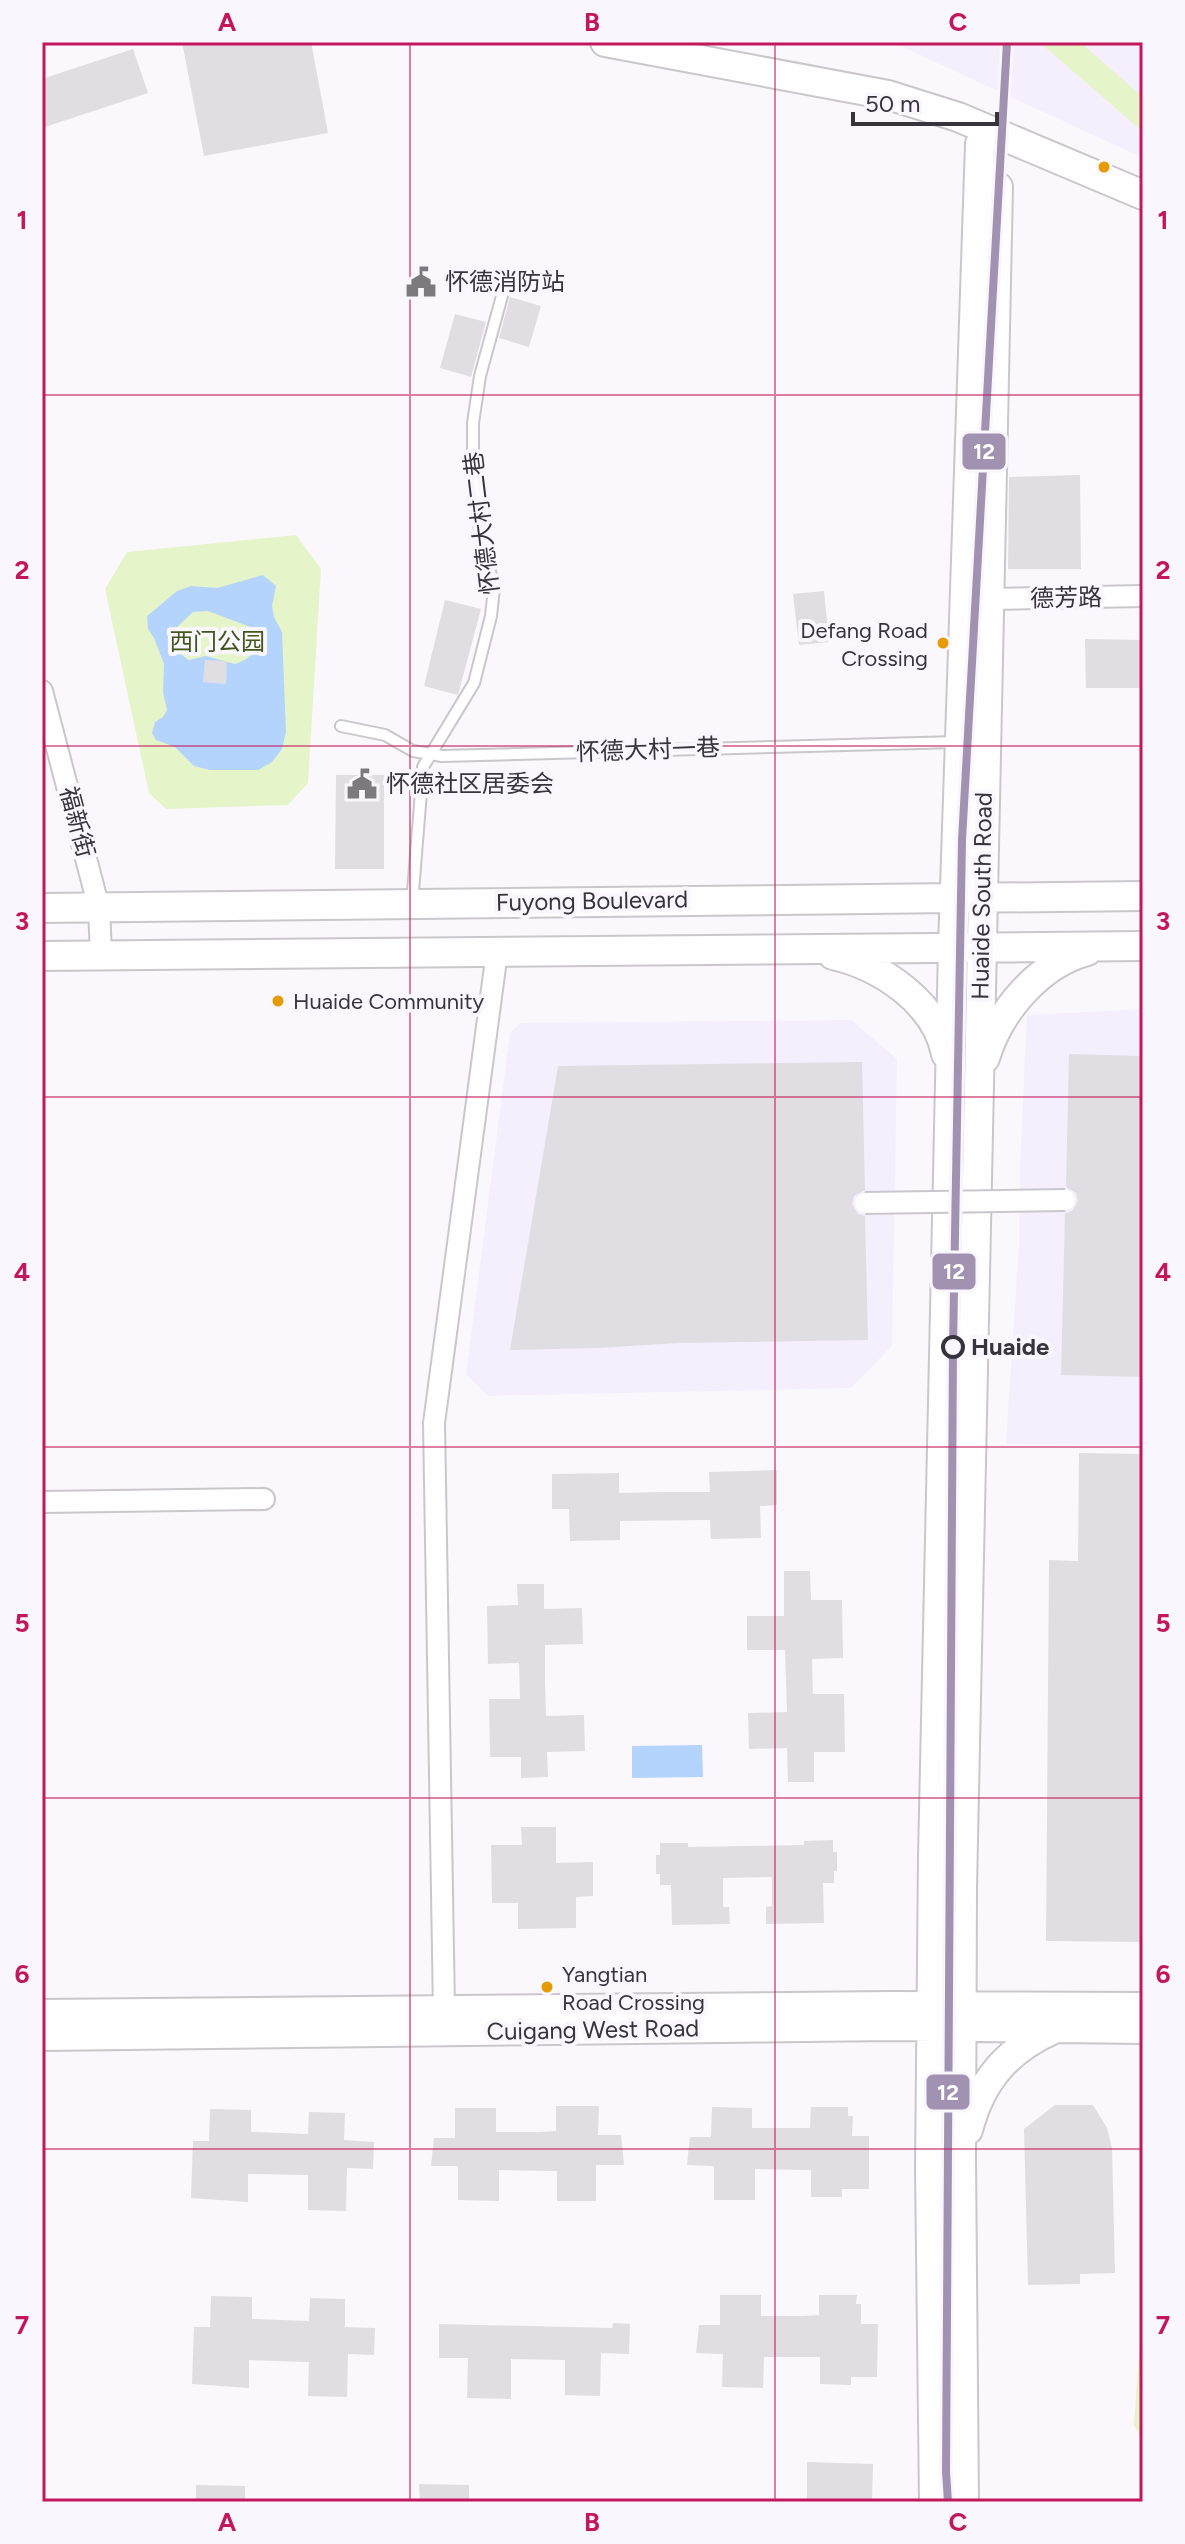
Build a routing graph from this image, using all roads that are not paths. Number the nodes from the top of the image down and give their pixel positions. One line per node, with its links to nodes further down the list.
1 (605, 42): 2 (main road)
2 (992, 131): 3 (main road); 6 (main road, Huaide South Road); 9 (main road, Huaide South Road)
3 (1143, 195)
4 (508, 274): 10 (lane, 怀德大村二巷)
5 (1143, 596): 6 (street, 德芳路)
6 (989, 599): 12 (main road, Huaide South Road)
7 (42, 691): 15 (street, 福新街)
8 (341, 726): 10 (lane, 怀德大村一巷)
9 (960, 742): 10 (lane, 怀德大村一巷); 12 (main road, Huaide South Road)
10 (428, 755): 13 (lane, 怀德大村二巷)
11 (1143, 896): 12 (main road, Fuyong Boulevard)
12 (968, 897): 13 (main road, Fuyong Boulevard); 18 (main road, Huaide South Road); 19 (main road, Huaide South Road)
13 (412, 904): 15 (main road, Fuyong Boulevard)
14 (42, 908): 15 (main road, Fuyong Boulevard)
15 (99, 908): 22 (street, 福新街)
16 (1108, 946): 17 (main road, Fuyong Boulevard); 19 (main road, Fuyong Boulevard); 25 (main road)
17 (1143, 946)
18 (953, 947): 19 (main road, Fuyong Boulevard); 20 (main road, Fuyong Boulevard); 24 (main road, Huaide South Road)
19 (981, 947): 25 (main road, Huaide South Road)
20 (805, 949): 21 (main road, Fuyong Boulevard); 24 (main road)
21 (497, 952): 22 (main road, Fuyong Boulevard); 31 (street)
22 (101, 955): 23 (main road, Fuyong Boulevard)
23 (42, 956)
24 (950, 1079): 33 (main road, Huaide South Road)
25 (979, 1082): 34 (main road, Huaide South Road)
26 (1065, 1200): 27 (street, bridge)
27 (865, 1203)
28 (264, 1499): 29 (street)
29 (42, 1502)
30 (1143, 2007): 34 (main road, Cuigang West Road)
31 (444, 2010): 32 (main road, Cuigang West Road); 33 (main road, Cuigang West Road)
32 (42, 2014)
33 (932, 2016): 34 (main road, Cuigang West Road); 37 (main road, Cuigang West Road); 39 (main road, Huaide South Road)
34 (962, 2016): 35 (main road, Cuigang West Road); 38 (main road, Huaide South Road)
35 (1056, 2028): 36 (main road, Cuigang West Road); 38 (main road)
36 (1143, 2029)
37 (42, 2036)
38 (961, 2158): 40 (main road, Huaide South Road)
39 (934, 2502)
40 (964, 2502)

